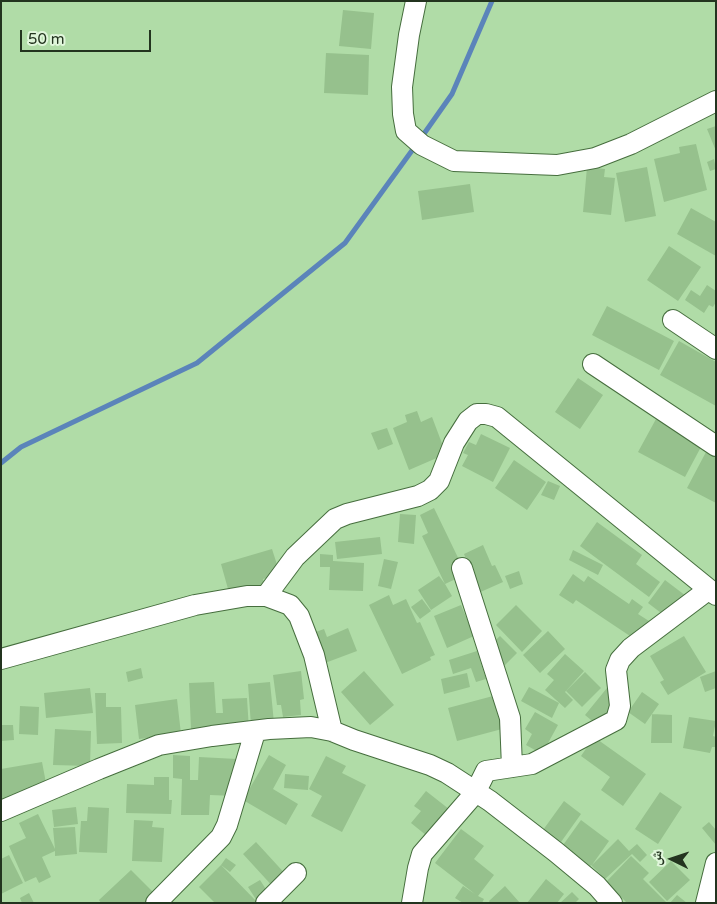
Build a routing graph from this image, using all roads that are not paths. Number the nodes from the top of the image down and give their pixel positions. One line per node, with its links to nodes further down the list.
1 (416, 1): 2 (street)
2 (716, 101)
3 (673, 320): 4 (street)
4 (716, 349)
5 (593, 364): 6 (street)
6 (716, 446)
7 (462, 568): 13 (street)
8 (712, 593): 9 (street); 13 (street)
9 (266, 596): 10 (street); 11 (street)
10 (1, 659)
11 (332, 731): 12 (street); 14 (street)
12 (255, 732): 15 (street); 18 (street)
13 (512, 767): 14 (street)
14 (475, 793): 20 (street); 21 (street)
15 (1, 811)
16 (716, 863): 22 (street)
17 (296, 873): 19 (street)
18 (156, 903)
19 (266, 903)
20 (412, 903)
21 (612, 903)
22 (706, 903)

